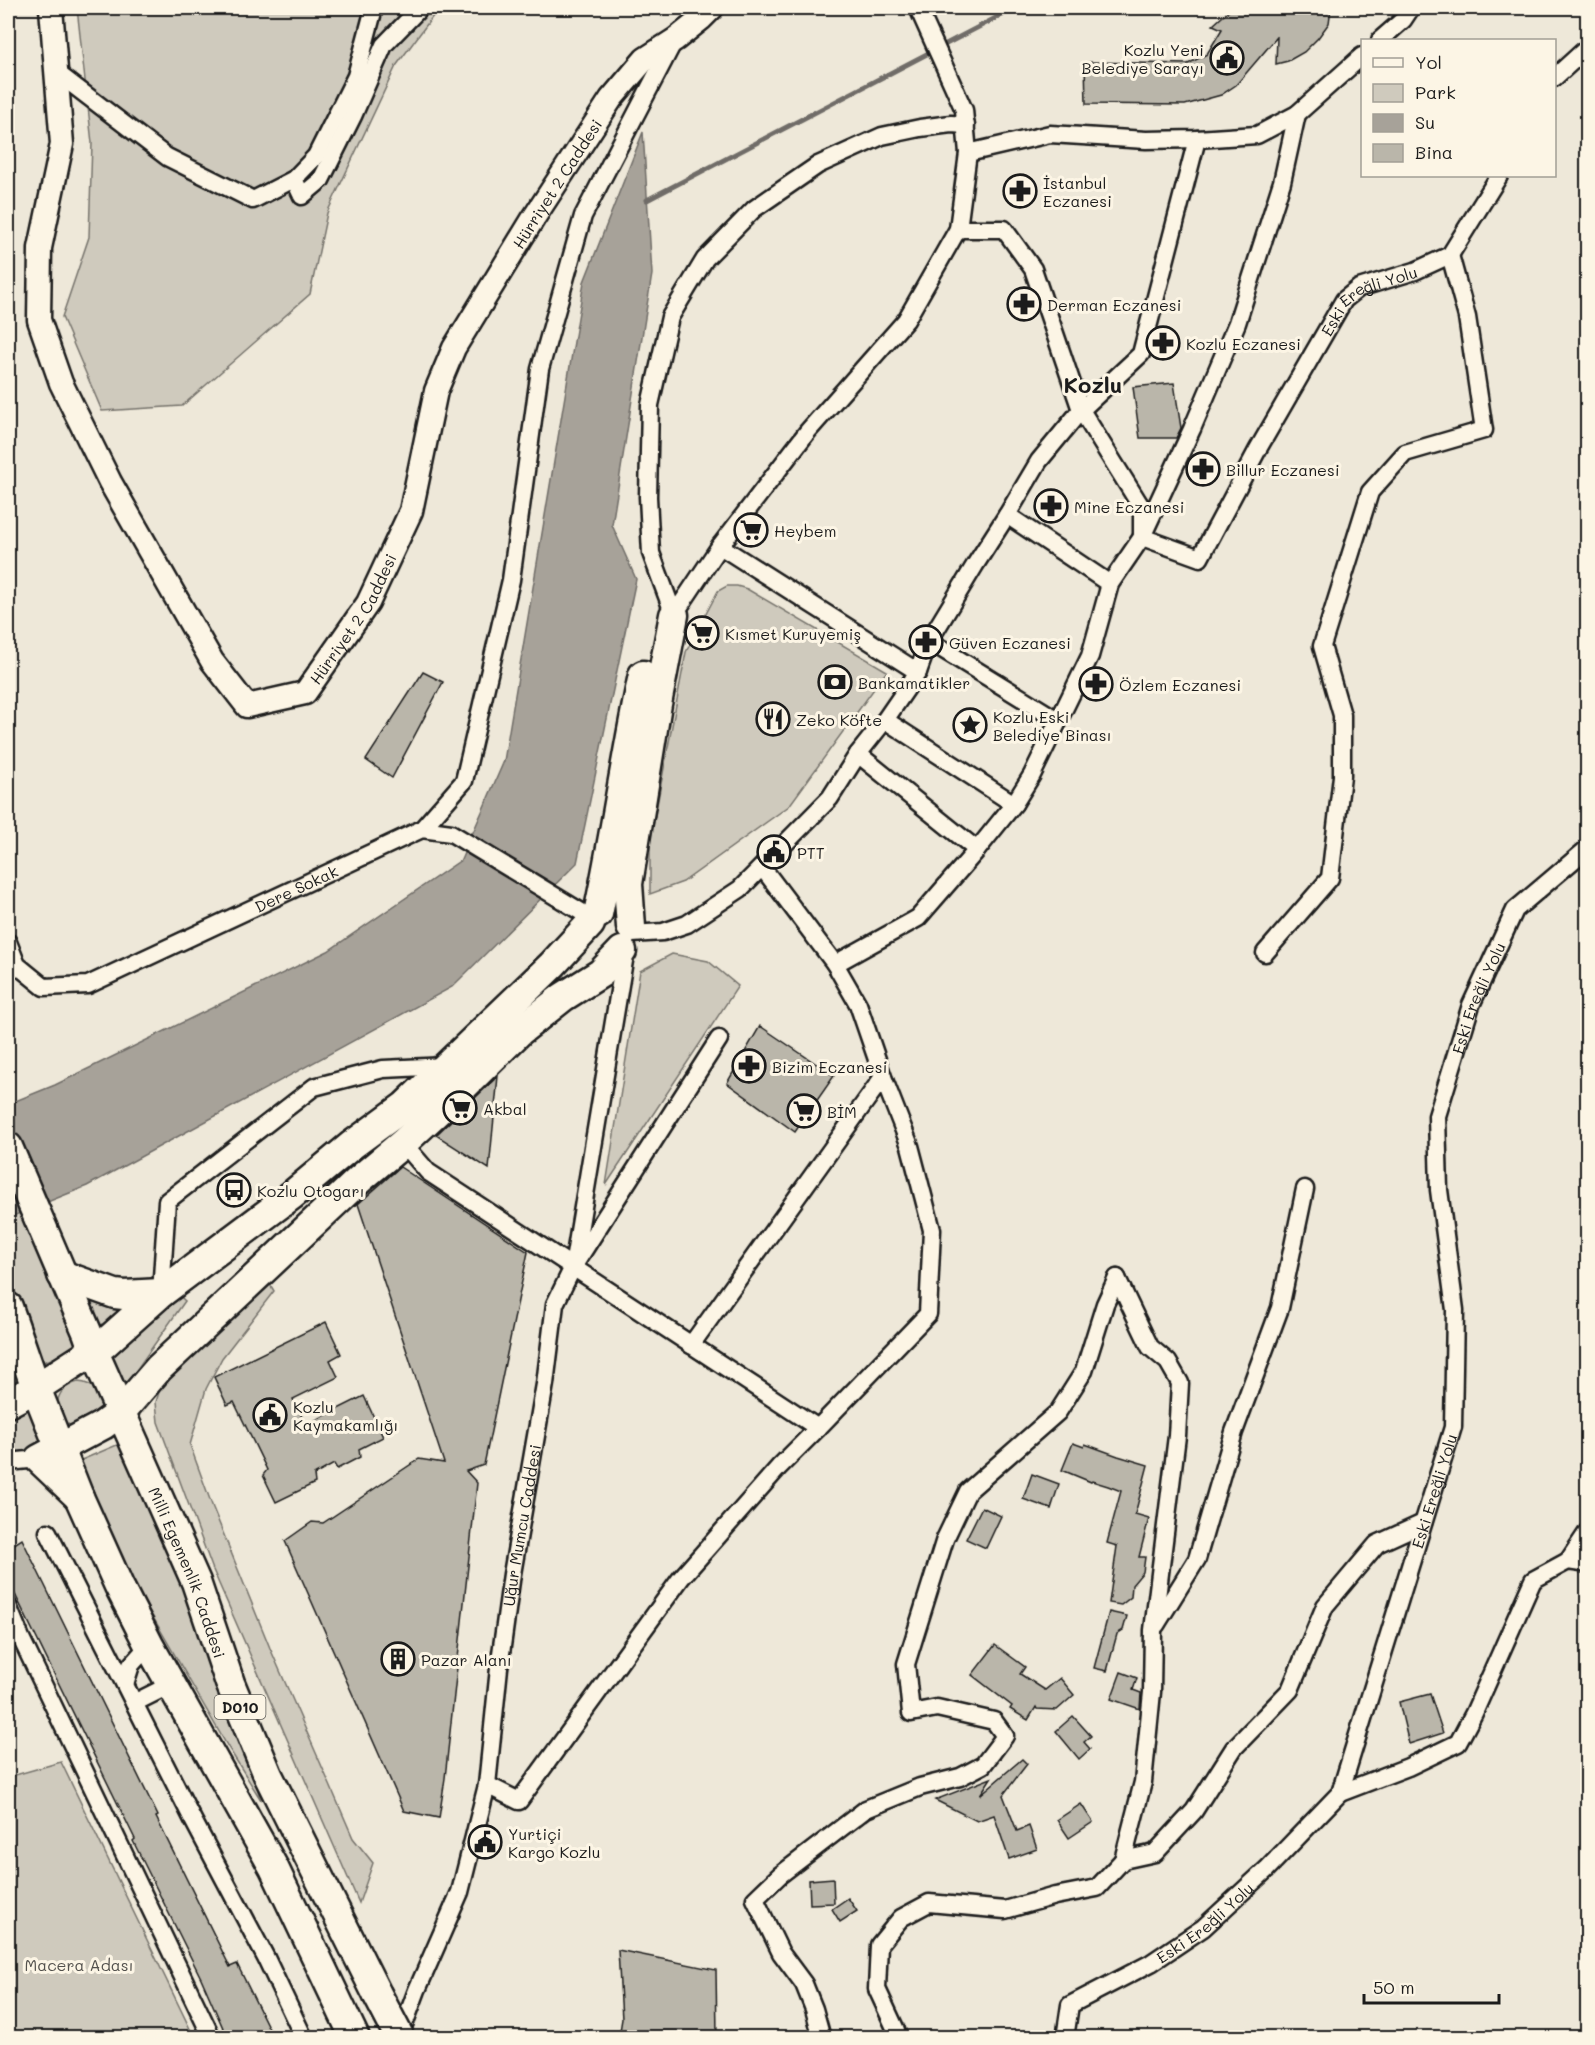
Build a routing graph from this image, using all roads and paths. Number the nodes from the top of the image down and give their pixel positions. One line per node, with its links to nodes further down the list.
1 (51, 8): 11 (street, Hürriyet 2 Caddesi)
2 (374, 8): 18 (street)
3 (420, 8): 18 (street)
4 (712, 8): 7 (street, Hürriyet 2 Caddesi)
5 (918, 8): 14 (street)
6 (1411, 8): 8 (street)
7 (676, 39): 11 (street, Hürriyet 2 Caddesi); 33 (street)
8 (1381, 39)
9 (1587, 47): 12 (street)
10 (1361, 57): 13 (street)
11 (57, 72): 18 (street)
12 (1556, 76)
13 (1297, 114): 15 (street); 23 (street)
14 (965, 118): 16 (street); 26 (street)
15 (1197, 139): 16 (street); 21 (street)
16 (968, 153): 19 (street)
17 (1498, 177): 20 (street)
18 (294, 180)
19 (958, 229): 21 (street); 24 (street)
20 (1450, 255): 23 (street, Eski Ereğli Yolu); 40 (street)
21 (1081, 410): 22 (street); 23 (street)
22 (1007, 516): 25 (street); 27 (street)
23 (1143, 537): 25 (street)
24 (720, 546): 26 (street); 28 (street)
25 (1110, 584): 30 (street)
26 (674, 615): 37 (highway); 38 (highway)
27 (929, 641): 28 (street); 30 (street)
28 (918, 672): 29 (street)
29 (885, 720): 31 (street); 32 (street)
30 (1059, 721): 32 (street)
31 (858, 754): 35 (street); 36 (street)
32 (1014, 804): 35 (street)
33 (422, 829): 37 (street); 39 (street, Dere Sokak)
34 (1587, 848): 63 (street, Eski Ereğli Yolu)
35 (977, 850): 41 (street)
36 (762, 867): 38 (street); 41 (street)
37 (594, 919): 38 (highway); 38 (highway); 43 (highway)
38 (628, 940): 45 (highway); 49 (street)
39 (8, 942)
40 (1264, 953)
41 (835, 964): 44 (street)
42 (719, 1039): 49 (street)
43 (448, 1065): 50 (highway); 50 (street)
44 (883, 1077): 52 (street); 59 (street)
45 (403, 1143): 49 (street); 55 (highway)
46 (8, 1147): 48 (highway, Milli Egemenlik Caddesi / D010)
47 (1305, 1189): 69 (street)
48 (57, 1263): 50 (highway); 53 (highway, Milli Egemenlik Caddesi / D010)
49 (573, 1267): 52 (street); 74 (street, Uğur Mumcu Caddesi)
50 (161, 1293): 53 (highway)
51 (8, 1307): 54 (highway)
52 (691, 1345): 59 (street)
53 (94, 1352): 56 (highway); 58 (highway, Milli Egemenlik Caddesi / D010)
54 (25, 1362): 56 (highway); 57 (highway)
55 (159, 1368): 58 (highway); 60 (highway)
56 (36, 1388): 57 (highway); 61 (highway)
57 (8, 1402)
58 (121, 1412): 60 (highway, Milli Egemenlik Caddesi / D010); 61 (highway)
59 (818, 1428): 74 (street)
60 (134, 1440): 80 (highway, Milli Egemenlik Caddesi / D010, bridge)
61 (50, 1453): 62 (street); 70 (highway, D010)
62 (8, 1462)
63 (1423, 1523): 75 (street, Eski Ereğli Yolu); 76 (street)
64 (1587, 1531): 66 (street)
65 (48, 1532): 71 (street)
66 (1568, 1561): 67 (street); 75 (street)
67 (1587, 1564)
68 (8, 1606): 77 (street)
69 (1153, 1630): 76 (street); 81 (street)
70 (150, 1645): 71 (street); 72 (highway, D010)
71 (125, 1684): 73 (street)
72 (172, 1684): 73 (street); 79 (highway, D010)
73 (134, 1703): 78 (street)
74 (487, 1785): 80 (street, Uğur Mumcu Caddesi)
75 (1340, 1793): 83 (street, Eski Ereğli Yolu)
76 (1122, 1860): 82 (street)
77 (212, 2037)
78 (304, 2037)
79 (355, 2037)
80 (400, 2037)
81 (822, 2037)
82 (896, 2037)
83 (1065, 2037)

